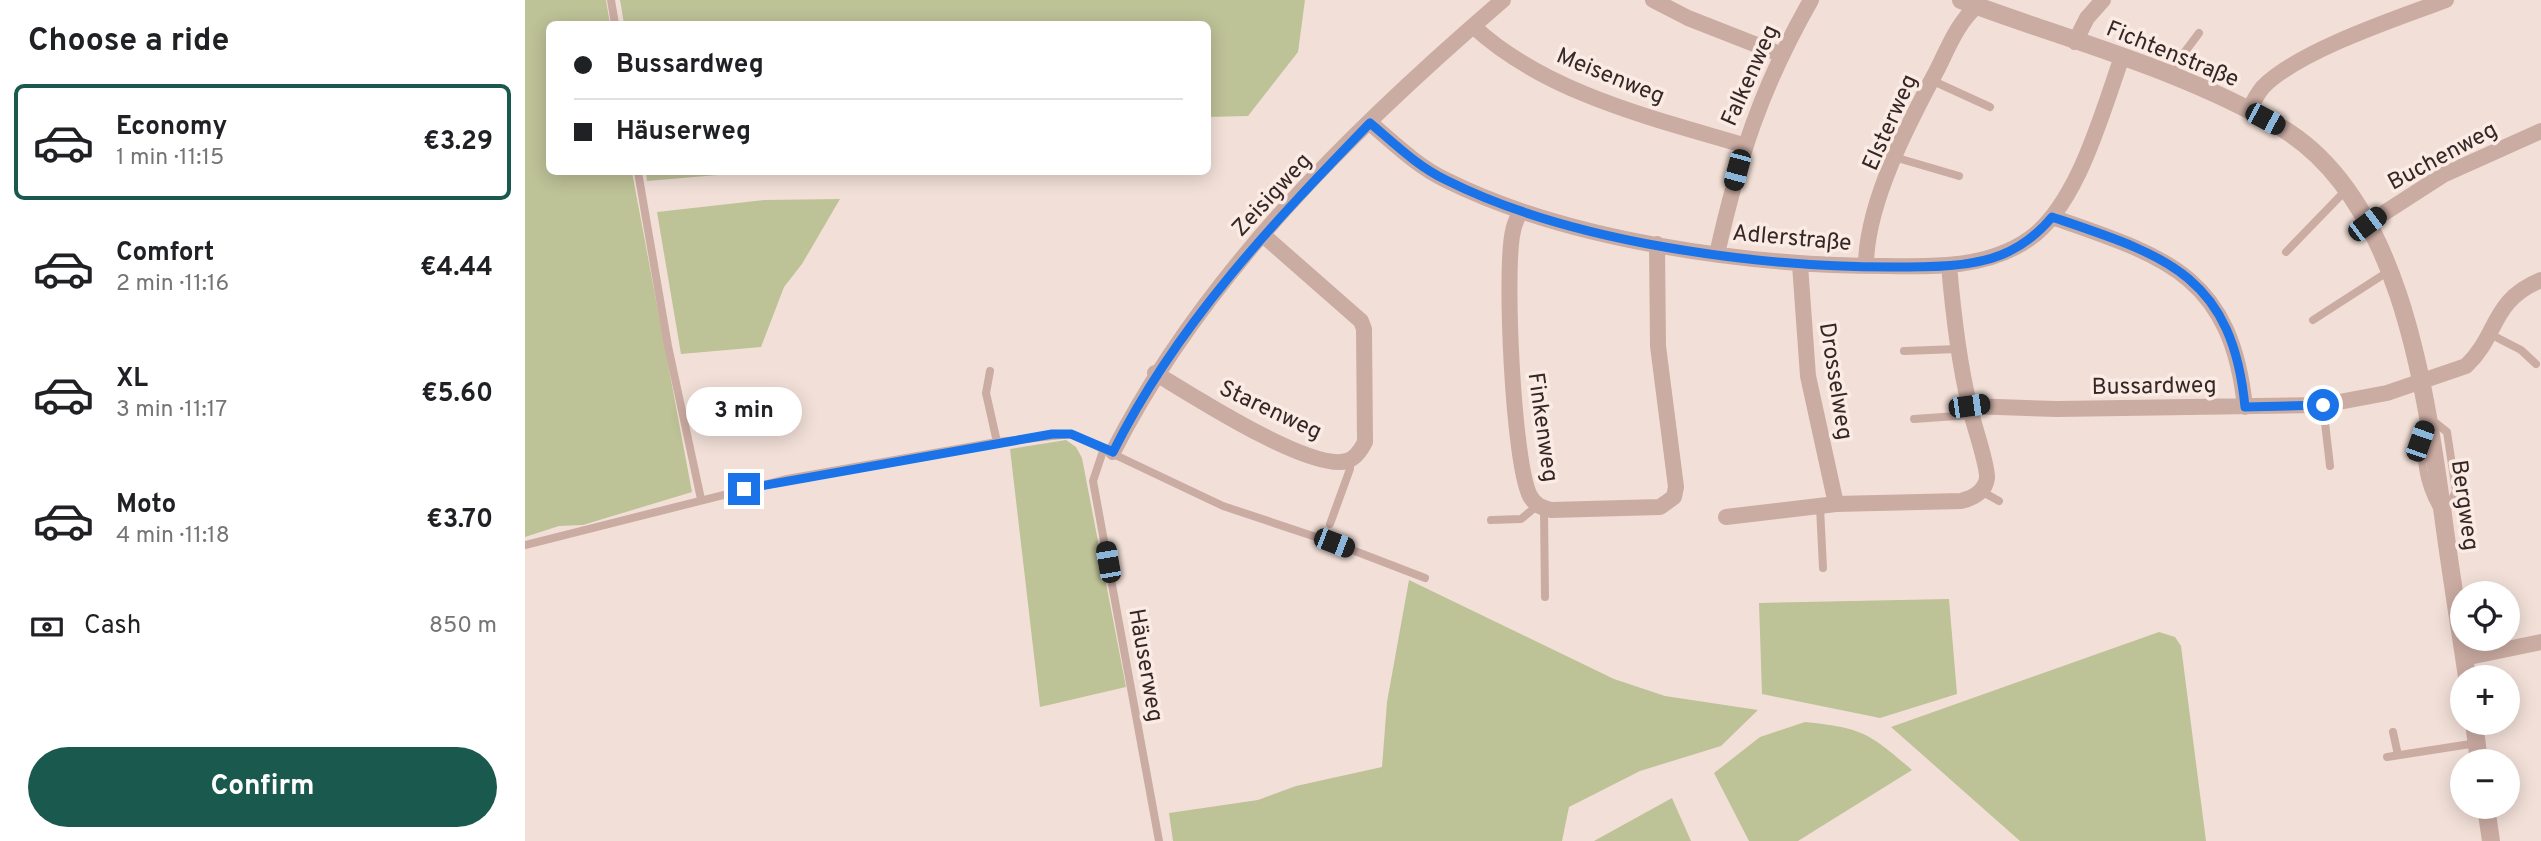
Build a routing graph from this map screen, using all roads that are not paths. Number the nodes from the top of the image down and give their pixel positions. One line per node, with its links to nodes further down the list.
1 (611, 0): 8 (lane)
2 (1503, 0): 9 (street, Zeisigweg)
3 (1653, 0): 12 (street)
4 (1811, 0): 12 (street, Falkenweg)
5 (2103, 0): 11 (street)
6 (2446, 0): 17 (street)
7 (1974, 2): 11 (street, Fichtenstraße); 15 (street, Elsterweg)
8 (614, 21)
9 (1473, 26): 18 (street, Zeisigweg); 20 (street, Meisenweg)
10 (2199, 33): 14 (lane)
11 (2075, 41): 13 (street, Fichtenstraße)
12 (1780, 54): 20 (street, Falkenweg)
13 (2122, 57): 14 (street, Fichtenstraße); 26 (street, Adlerstraße)
14 (2168, 75): 17 (street, Fichtenstraße)
15 (1931, 80): 16 (lane); 21 (street, Elsterweg)
16 (1990, 107)
17 (2249, 110): 24 (street, Fichtenstraße)
18 (1370, 123): 25 (street, Adlerstraße); 28 (street, Zeisigweg)
19 (2541, 131): 27 (street, Buchenweg)
20 (1744, 145): 31 (street, Falkenweg)
21 (1894, 157): 23 (lane); 34 (street, Elsterweg)
22 (639, 175): 54 (lane)
23 (1959, 176)
24 (2347, 189): 27 (street, Fichtenstraße); 30 (lane)
25 (1520, 211): 29 (street, Adlerstraße); 57 (street, Finkenweg)
26 (2052, 217): 33 (street, Adlerstraße); 46 (street)
27 (2367, 224): 35 (street, Fichtenstraße)
28 (1263, 234): 43 (street, Zeisigweg); 51 (street)
29 (1657, 244): 31 (street, Adlerstraße); 57 (street, Finkenweg)
30 (2286, 252)
31 (1717, 254): 32 (street, Adlerstraße)
32 (1800, 265): 34 (street, Adlerstraße); 56 (street, Drosselweg)
33 (1949, 265): 34 (street, Adlerstraße); 39 (street)
34 (1866, 267)
35 (2389, 271): 37 (lane); 44 (street, Fichtenstraße)
36 (2541, 280): 38 (street, Bussardweg)
37 (2313, 320)
38 (2488, 334): 41 (lane); 44 (street, Bussardweg)
39 (1957, 349): 40 (lane); 47 (street)
40 (1904, 351)
41 (2536, 364)
42 (990, 371): 49 (lane)
43 (1155, 373): 50 (street, Zeisigweg); 51 (street, Starenweg)
44 (2421, 382): 45 (street, Bussardweg); 67 (street, Bergweg)
45 (2323, 405): 46 (street, Bussardweg); 52 (lane)
46 (2245, 407): 47 (street, Bussardweg)
47 (1970, 410): 48 (lane); 53 (street)
48 (1914, 419)
49 (997, 442): 50 (lane); 54 (lane)
50 (1108, 450): 64 (lane); 74 (lane, Häuserweg)
51 (1349, 460): 61 (lane)
52 (2330, 467)
53 (1981, 491): 55 (lane); 56 (street)
54 (701, 499): 62 (lane)
55 (1999, 501)
56 (1836, 504): 58 (street)
57 (1541, 507): 60 (lane); 65 (lane)
58 (1820, 507): 59 (street); 63 (lane)
59 (1726, 517)
60 (1492, 520)
61 (1329, 524)
62 (525, 545)
63 (1823, 568)
64 (1425, 578)
65 (1545, 597)
66 (2541, 642): 67 (street)
67 (2464, 658): 68 (street, Bergweg)
68 (2465, 665)
69 (2393, 732): 71 (lane)
70 (2450, 753): 71 (lane)
71 (2398, 755): 72 (lane)
72 (2387, 757)
73 (2488, 819): 75 (street)
74 (1159, 841)
75 (2491, 841)

